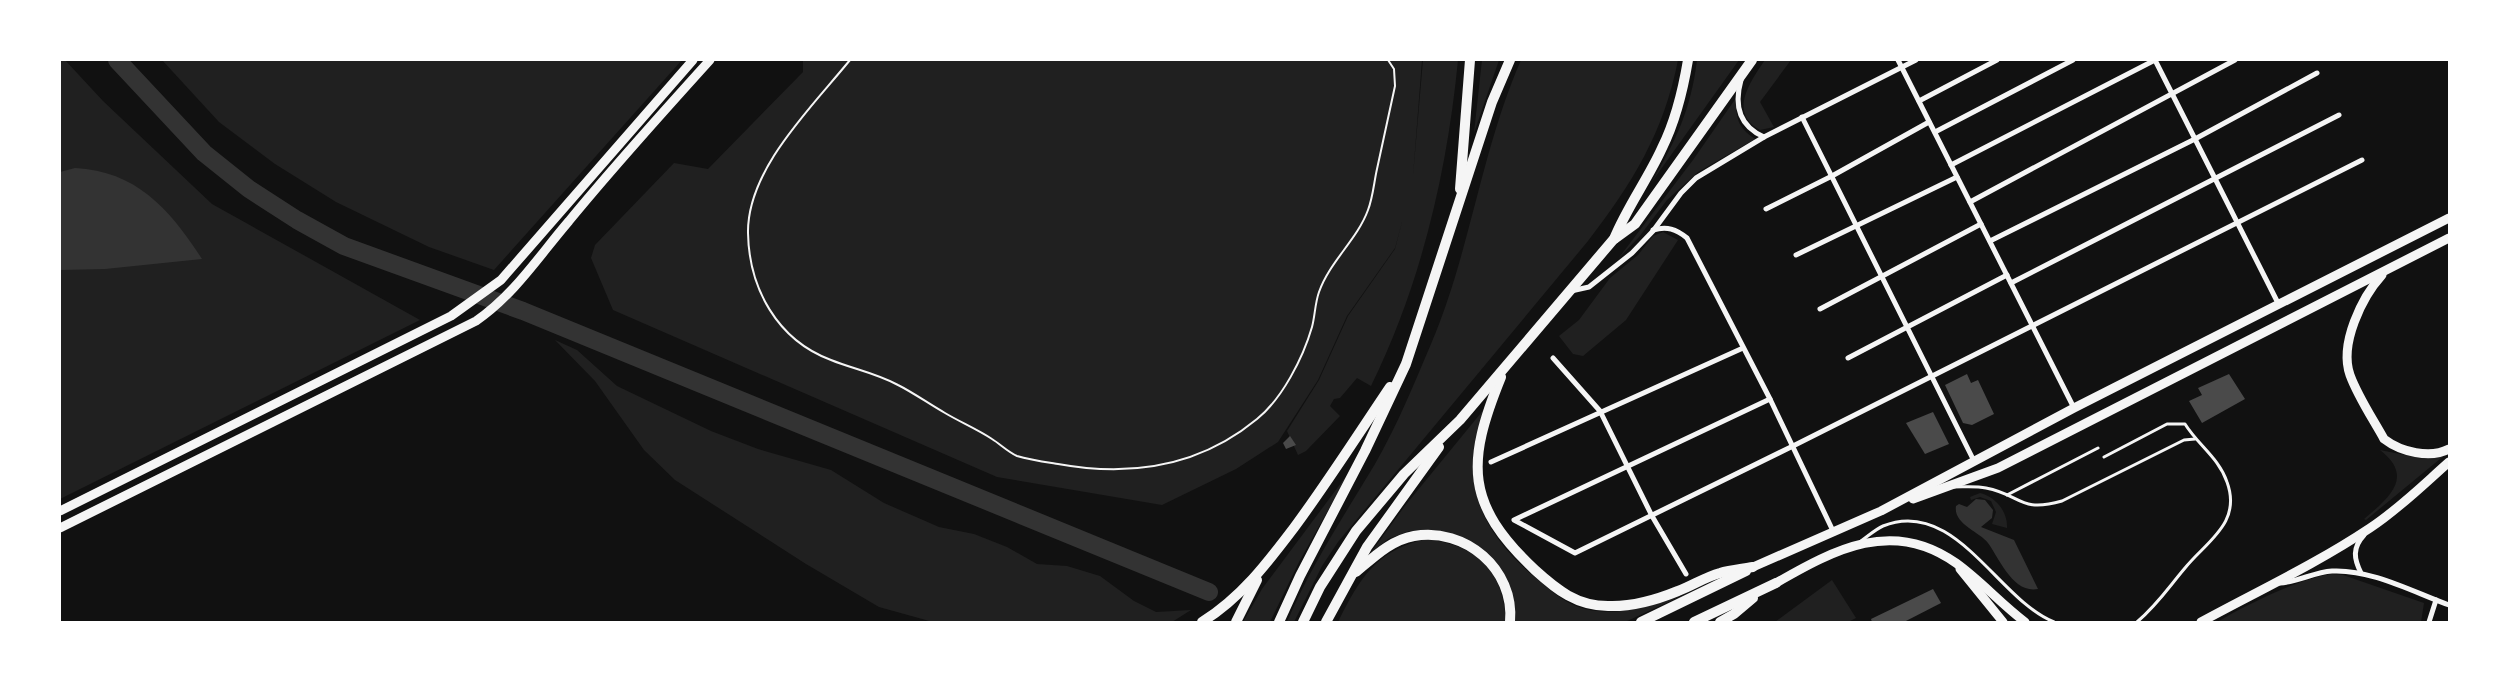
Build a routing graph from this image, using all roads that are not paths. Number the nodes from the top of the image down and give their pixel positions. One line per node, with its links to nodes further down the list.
1 (693, 60): 71 (main road)
2 (710, 60): 75 (main road)
3 (1470, 60): 29 (highway)
4 (1510, 60): 29 (highway)
5 (1688, 60): 38 (highway)
6 (1752, 60): 14 (highway)
7 (1898, 60): 13 (street)
8 (1916, 60): 13 (street)
9 (1997, 60): 17 (street)
10 (2074, 60): 21 (street)
11 (2155, 60): 16 (street); 25 (street)
12 (2235, 60): 16 (street)
13 (1902, 67): 17 (street); 19 (street)
14 (1743, 72): 22 (street); 38 (highway)
15 (2317, 73): 23 (street)
16 (2171, 93): 23 (street); 30 (street)
17 (1919, 101): 20 (street)
18 (2339, 115): 28 (street)
19 (1802, 118): 22 (street); 26 (street)
20 (1929, 122): 21 (street); 26 (street)
21 (1935, 132): 25 (street)
22 (1764, 137): 36 (street)
23 (2195, 139): 28 (street); 39 (street)
24 (2362, 160): 33 (street)
25 (1951, 165): 27 (street)
26 (1832, 176): 31 (street); 34 (street)
27 (1957, 177): 30 (street); 34 (street)
28 (2215, 179): 33 (street); 44 (street)
29 (1459, 202): 53 (highway)
30 (1970, 202): 35 (street)
31 (1766, 209)
32 (2449, 218): 46 (main road)
33 (2238, 223): 46 (street); 48 (street)
34 (1856, 224): 40 (street); 43 (street)
35 (1981, 224): 39 (street); 43 (street)
36 (1653, 230): 45 (street); 50 (street)
37 (2449, 238): 41 (main road)
38 (1613, 240): 45 (highway)
39 (1990, 241): 42 (street)
40 (1796, 255)
41 (2385, 271): 63 (main road); 69 (main road)
42 (2007, 275): 44 (street); 49 (street)
43 (1881, 276): 47 (street); 49 (street)
44 (2011, 283): 48 (street)
45 (1571, 291): 54 (highway)
46 (2279, 305): 57 (main road)
47 (1820, 308)
48 (2032, 326): 55 (street); 57 (street)
49 (1907, 328): 52 (street); 55 (street)
50 (1743, 348): 56 (street); 58 (street)
51 (1553, 358): 58 (street)
52 (1848, 358)
53 (1406, 364): 80 (highway); 90 (highway)
54 (1505, 367): 59 (highway); 79 (highway)
55 (1932, 376): 61 (street); 65 (street)
56 (1770, 399): 61 (street); 68 (street)
57 (2074, 408): 65 (main road)
58 (1600, 411): 66 (street); 68 (street)
59 (1460, 420): 83 (highway); 91 (highway)
60 (2194, 439): 64 (lane); 70 (lane); 100 (lane)
61 (1793, 446): 73 (street); 76 (street)
62 (2098, 448): 70 (lane)
63 (2449, 449)
64 (2104, 457)
65 (1974, 461): 72 (main road)
66 (1491, 462)
67 (2449, 462): 74 (main road)
68 (1627, 466): 73 (street); 73 (street)
69 (1948, 487): 70 (lane); 72 (main road)
70 (2007, 495)
71 (60, 511)
72 (1881, 511): 76 (main road)
73 (1652, 516): 82 (street)
74 (2372, 527): 81 (street); 85 (main road)
75 (60, 528)
76 (1834, 533): 79 (main road)
77 (1859, 543): 78 (main road); 84 (main road); 99 (lane)
78 (1956, 563): 97 (main road); 98 (main road)
79 (1753, 567): 94 (highway)
80 (1262, 570): 88 (highway); 89 (highway)
81 (2361, 573): 85 (street); 86 (street)
82 (1686, 574)
83 (1351, 576): 92 (highway); 93 (highway)
84 (1776, 583): 95 (highway); 96 (highway)
85 (2272, 584): 101 (main road)
86 (2436, 600): 87 (street); 102 (street)
87 (2449, 605)
88 (1202, 622)
89 (1236, 622)
90 (1279, 622)
91 (1303, 622)
92 (1326, 622)
93 (1510, 622)
94 (1641, 622)
95 (1694, 622)
96 (1720, 622)
97 (2002, 622)
98 (2026, 622)
99 (2054, 622)
100 (2137, 622)
101 (2200, 622)
102 (2429, 622)

